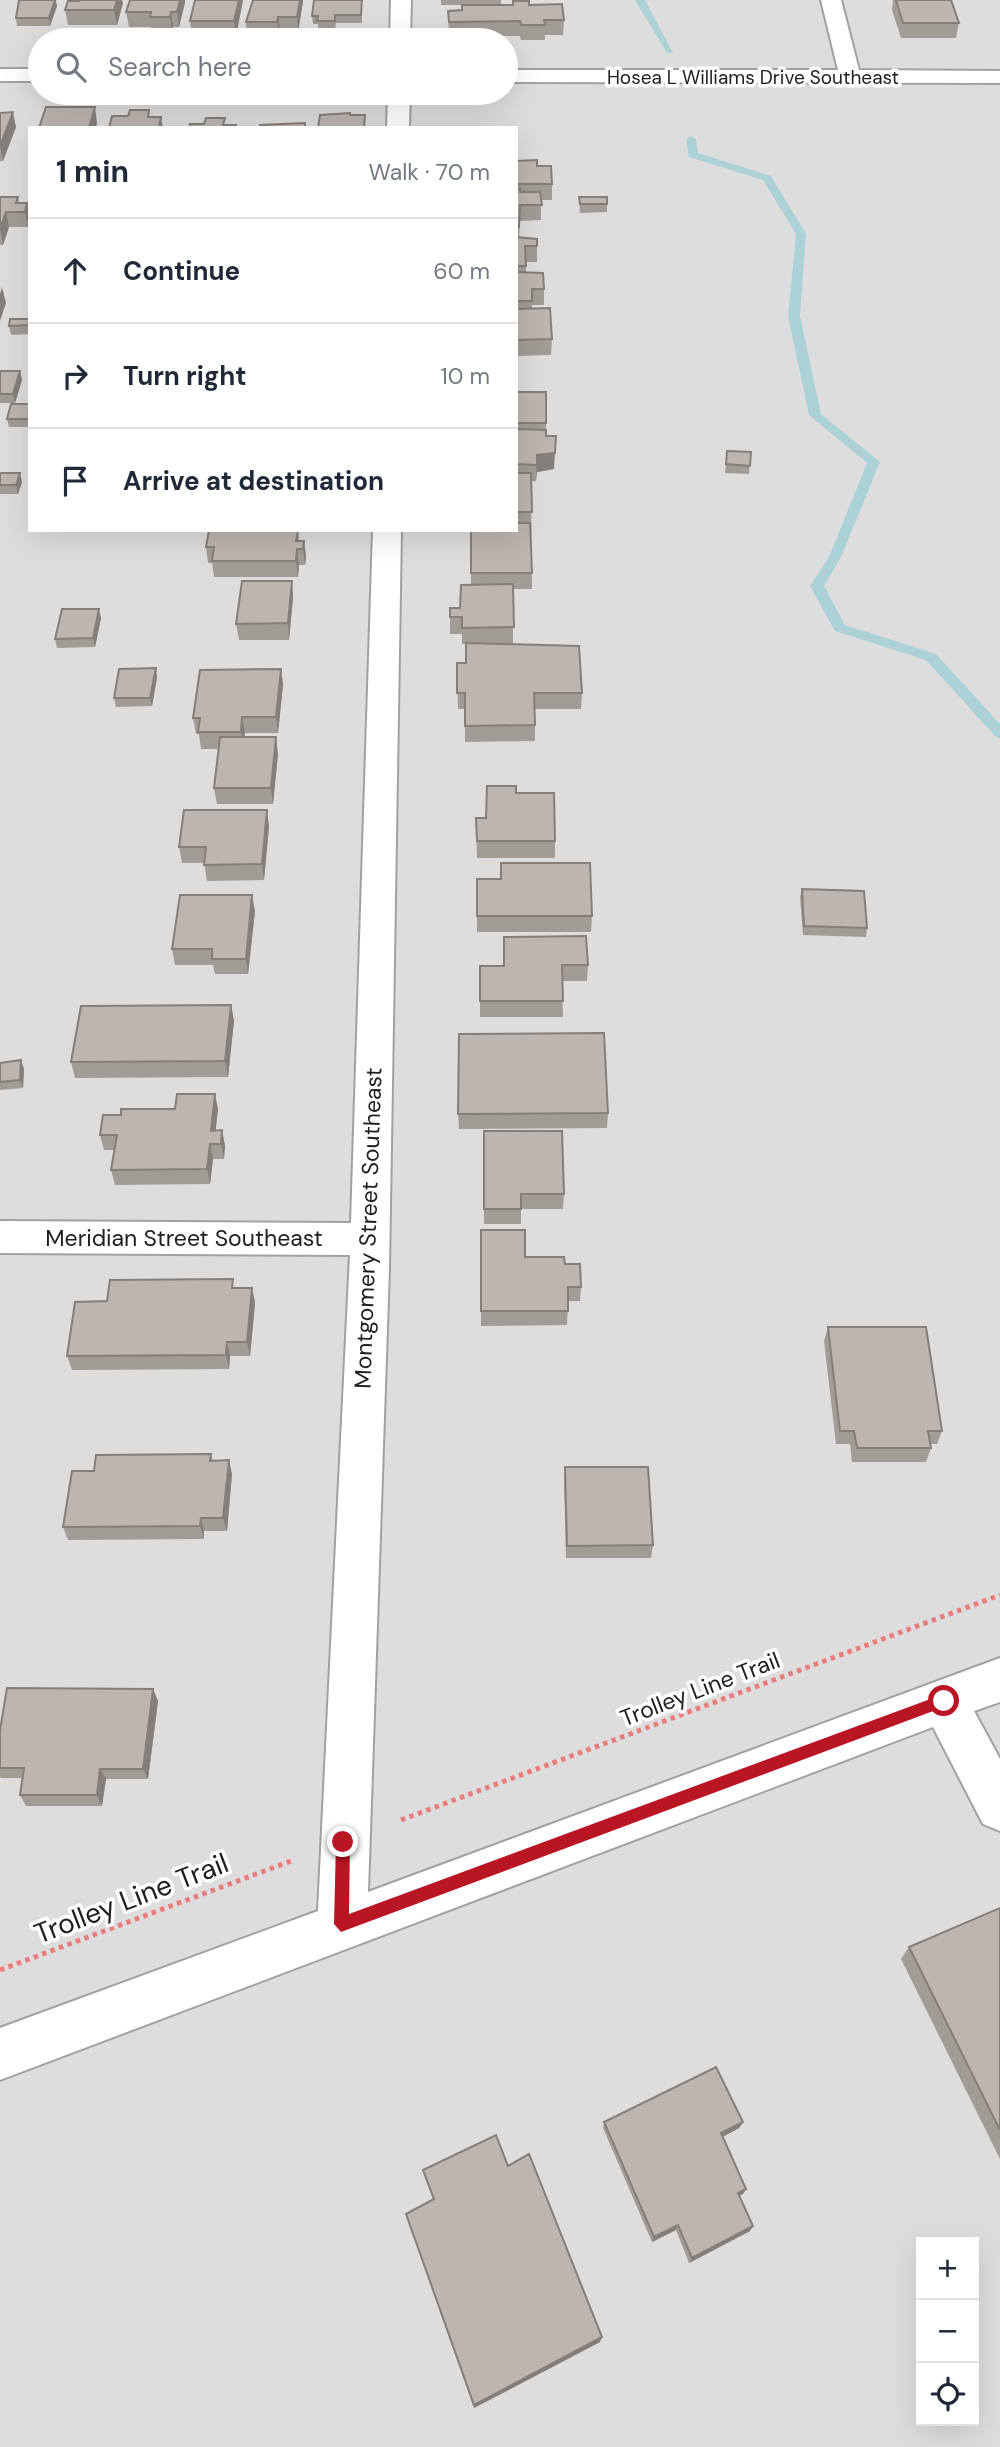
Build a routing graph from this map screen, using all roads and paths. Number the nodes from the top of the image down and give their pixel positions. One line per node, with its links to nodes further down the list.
1 (401, 0): 3 (street)
2 (831, 0): 7 (street)
3 (400, 28)
4 (0, 75): 5 (street)
5 (28, 75)
6 (518, 76): 7 (street, Hosea L Williams Drive Southeast)
7 (850, 77): 8 (street, Hosea L Williams Drive Southeast)
8 (1000, 77)
9 (399, 105): 10 (street)
10 (398, 126)
11 (387, 532): 13 (street, Montgomery Street Southeast)
12 (0, 1237): 13 (street, Meridian Street Southeast)
13 (369, 1239): 20 (street, Montgomery Street Southeast)
14 (1000, 1595): 18 (path, Trolley Line Trail)
15 (1000, 1680): 16 (street)
16 (944, 1701): 17 (street); 20 (street)
17 (1000, 1807)
18 (412, 1816)
19 (277, 1866): 21 (path, Trolley Line Trail)
20 (341, 1924): 22 (street)
21 (0, 1969)
22 (0, 2054)

